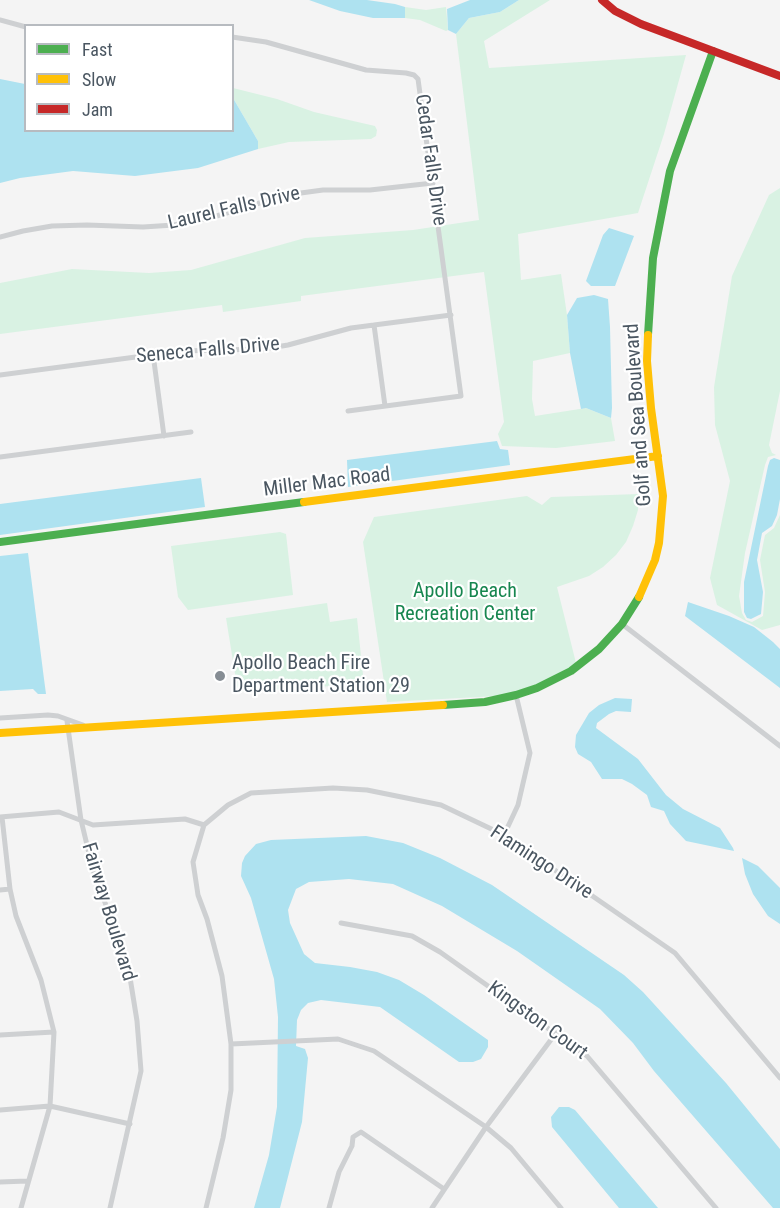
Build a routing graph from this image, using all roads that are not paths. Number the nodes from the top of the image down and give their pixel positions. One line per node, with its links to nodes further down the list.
1 (602, 0): 5 (street)
2 (0, 20): 3 (street)
3 (24, 26)
4 (234, 37): 7 (street, Cedar Falls Drive)
5 (713, 51): 6 (street); 17 (street, Golf and Sea Boulevard)
6 (780, 76)
7 (433, 183): 8 (street, Laurel Falls Drive); 9 (street, Cedar Falls Drive)
8 (0, 237)
9 (451, 315): 10 (street, Seneca Falls Drive); 13 (street, Cedar Falls Drive)
10 (374, 325): 11 (street, Seneca Falls Drive); 13 (street)
11 (153, 354): 12 (street, Seneca Falls Drive); 16 (street)
12 (0, 375)
13 (385, 406): 14 (street)
14 (348, 411)
15 (191, 432): 16 (street)
16 (164, 436): 18 (street)
17 (657, 456): 19 (street, Miller Mac Road); 20 (street, Golf and Sea Boulevard)
18 (0, 457)
19 (0, 542)
20 (622, 624): 21 (street, Golf and Sea Boulevard); 25 (street)
21 (516, 695): 23 (street, Golf and Sea Boulevard); 29 (street)
22 (0, 718): 23 (street, Golf and Sea Boulevard)
23 (68, 725): 24 (street, Golf and Sea Boulevard); 27 (street, Fairway Boulevard)
24 (0, 733)
25 (780, 746)
26 (1, 817): 27 (street); 31 (street)
27 (81, 820): 28 (street); 40 (street, Fairway Boulevard)
28 (204, 825): 29 (street, Flamingo Drive); 36 (street)
29 (504, 835): 37 (street, Flamingo Drive)
30 (0, 890): 31 (street)
31 (10, 890): 33 (street)
32 (341, 923): 34 (street, Kingston Court)
33 (54, 1032): 35 (street); 38 (street)
34 (556, 1033): 41 (street); 51 (street, Kingston Court)
35 (0, 1035)
36 (231, 1044): 41 (street); 47 (street)
37 (780, 1078)
38 (50, 1106): 39 (street); 40 (street); 42 (street)
39 (0, 1110)
40 (129, 1125): 46 (street, Fairway Boulevard)
41 (486, 1127): 44 (street); 50 (street)
42 (27, 1181): 43 (street); 45 (street)
43 (0, 1182)
44 (444, 1189): 48 (street); 49 (street)
45 (21, 1208)
46 (110, 1208)
47 (206, 1208)
48 (329, 1208)
49 (432, 1208)
50 (561, 1208)
51 (716, 1208)

